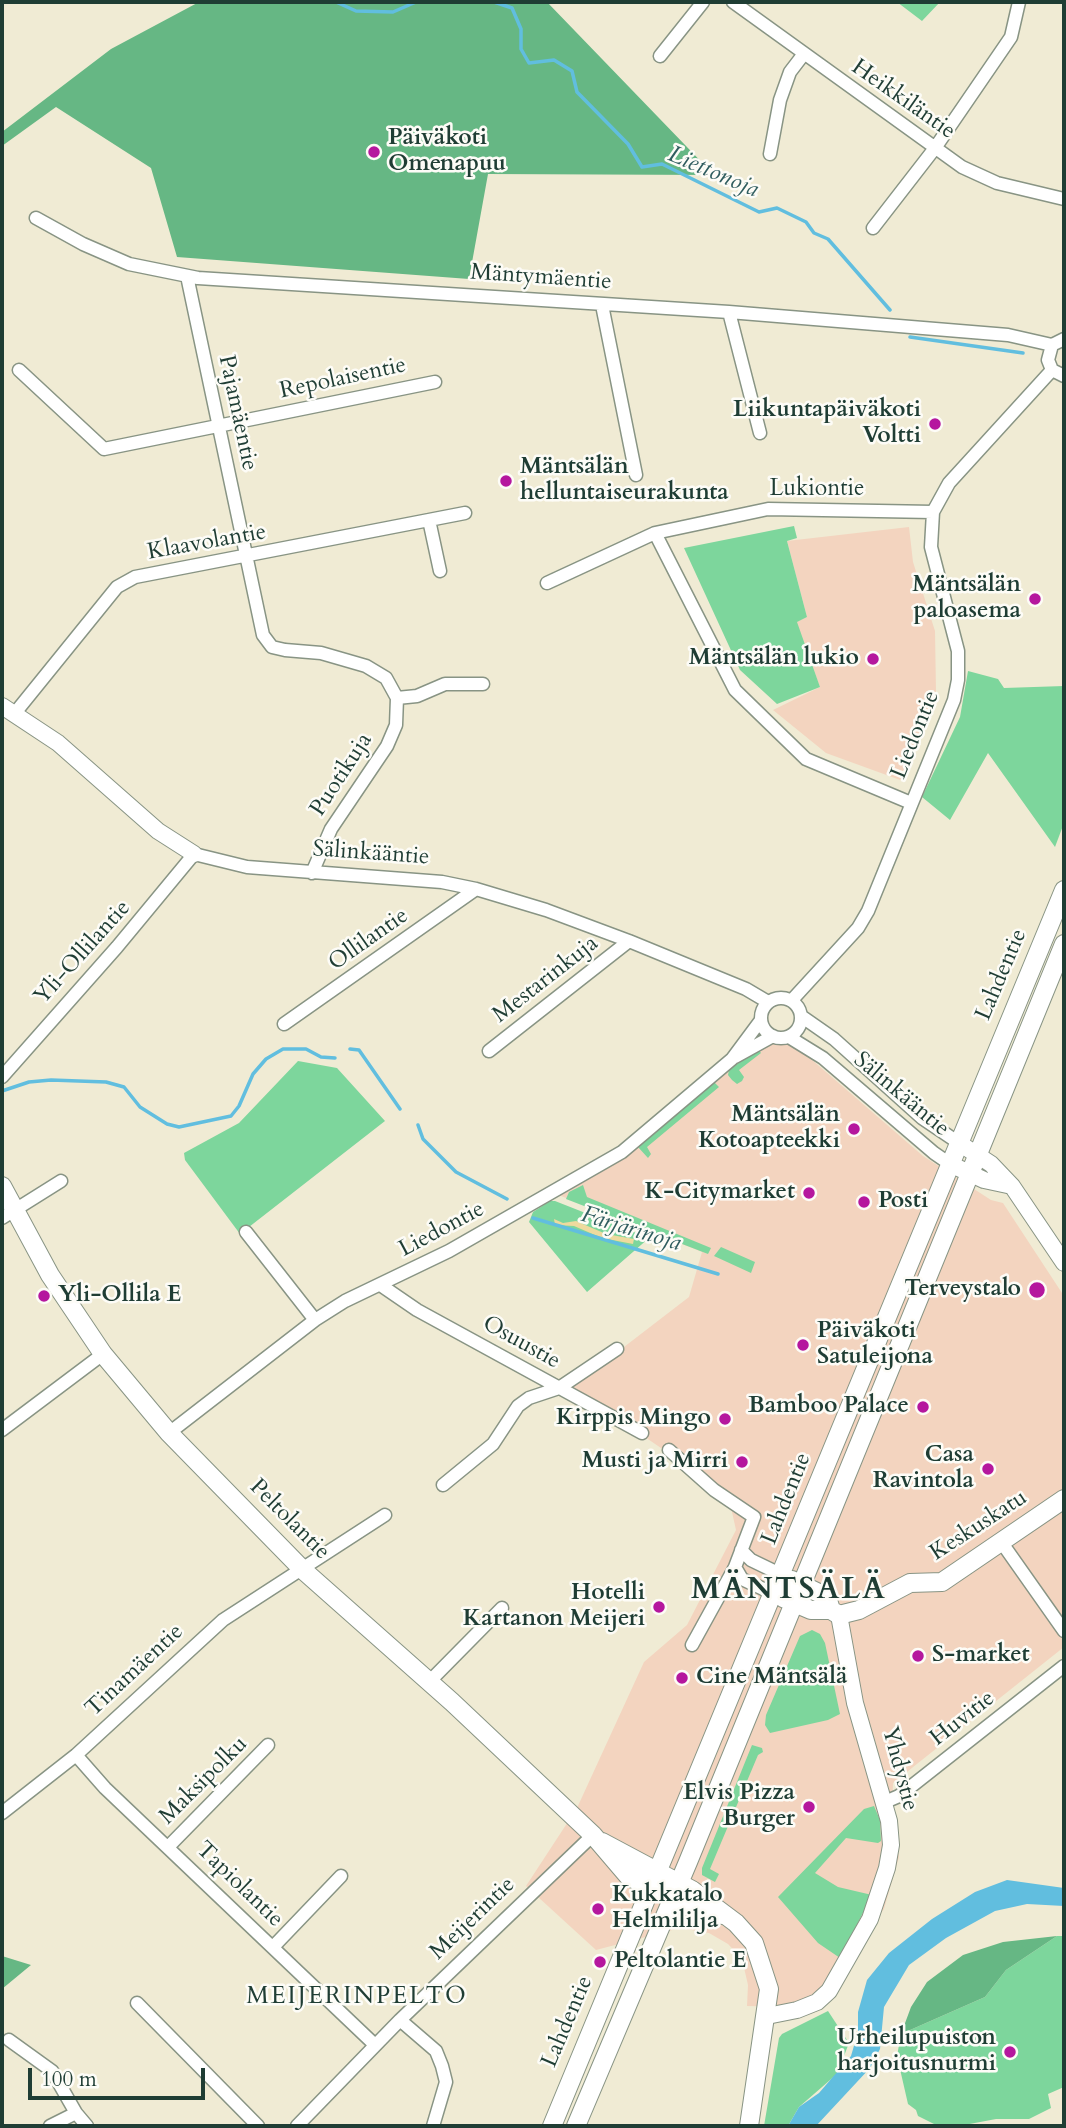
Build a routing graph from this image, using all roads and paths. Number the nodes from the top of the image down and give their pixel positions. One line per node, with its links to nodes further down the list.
1 (703, 2): 6 (street)
2 (733, 2): 4 (street, Heikkiläntie)
3 (1019, 2): 7 (street)
4 (748, 6): 5 (street, Heikkiläntie)
5 (803, 55): 7 (street, Heikkiläntie); 8 (street)
6 (660, 56)
7 (935, 148): 9 (street, Heikkiläntie); 11 (street)
8 (770, 154)
9 (1064, 199)
10 (36, 218): 12 (street, Mäntymäentie)
11 (873, 228)
12 (187, 276): 13 (street, Mäntymäentie); 19 (street, Pajamäentie)
13 (601, 305): 14 (street, Mäntymäentie); 21 (street)
14 (729, 312): 15 (street, Mäntymäentie); 20 (street)
15 (1058, 342): 17 (street)
16 (19, 370): 19 (street, Repolaisentie)
17 (1058, 373): 22 (street, Liedontie)
18 (435, 382): 19 (street, Repolaisentie)
19 (218, 426): 26 (street, Pajamäentie)
20 (760, 433)
21 (636, 475)
22 (933, 512): 25 (street, Lukiontie); 32 (street, Liedontie)
23 (465, 513): 24 (street, Klaavolantie)
24 (429, 520): 26 (street, Klaavolantie); 27 (street)
25 (655, 533): 28 (street, Lukiontie); 32 (street)
26 (246, 558): 30 (street); 31 (street, Klaavolantie)
27 (440, 571)
28 (547, 583)
29 (483, 684): 30 (street)
30 (397, 698): 34 (street, Puotikuja)
31 (8, 710): 33 (street, Sälinkääntie)
32 (911, 803): 39 (street, Liedontie)
33 (194, 854): 34 (street, Sälinkääntie); 48 (street, Yli-Ollilantie)
34 (312, 873): 35 (street, Sälinkääntie)
35 (476, 889): 37 (street, Sälinkääntie); 43 (street, Ollilantie)
36 (1064, 890): 49 (main road, Lahdentie)
37 (629, 941): 40 (street, Sälinkääntie); 46 (street, Mestarinkuja)
38 (1064, 944): 50 (main road, Lahdentie)
39 (792, 1000): 40 (street); 41 (street)
40 (768, 1002): 42 (street)
41 (801, 1016): 45 (street); 49 (street, Sälinkääntie)
42 (761, 1020): 44 (street); 47 (street, Liedontie)
43 (284, 1024)
44 (773, 1036): 45 (street); 47 (street, Liedontie)
45 (789, 1037): 51 (street, Sälinkääntie)
46 (489, 1051)
47 (732, 1059): 59 (street, Liedontie)
48 (2, 1077)
49 (959, 1143): 50 (street); 51 (main road, Lahdentie)
50 (977, 1154): 52 (main road, Lahdentie); 55 (street)
51 (950, 1164): 52 (street); 75 (main road, Lahdentie)
52 (970, 1174): 55 (street); 76 (main road, Lahdentie)
53 (61, 1181): 56 (street)
54 (2, 1186): 56 (main road, Peltolantie)
55 (1012, 1186): 58 (street)
56 (8, 1214): 62 (main road, Peltolantie)
57 (246, 1232): 60 (street)
58 (1064, 1263)
59 (382, 1286): 60 (street, Liedontie); 63 (street, Osuustie)
60 (315, 1320): 65 (street, Liedontie)
61 (617, 1349): 63 (street)
62 (103, 1354): 64 (street); 65 (main road, Peltolantie)
63 (559, 1388): 66 (street, Osuustie); 68 (street)
64 (2, 1430)
65 (169, 1433): 74 (main road, Peltolantie)
66 (642, 1433)
67 (669, 1451): 72 (street)
68 (443, 1485)
69 (1064, 1499): 71 (main road, Keskuskatu)
70 (385, 1515): 74 (street, Tinamäentie)
71 (1002, 1544): 80 (main road, Keskuskatu); 81 (street)
72 (741, 1550): 73 (street); 75 (street)
73 (735, 1567): 77 (street); 82 (street)
74 (303, 1570): 84 (main road, Peltolantie); 86 (street, Tinamäentie)
75 (782, 1575): 76 (main road); 77 (main road, Lahdentie)
76 (802, 1584): 78 (main road, Lahdentie); 80 (main road)
77 (774, 1594): 78 (main road); 91 (main road, Lahdentie)
78 (794, 1603): 80 (main road); 94 (main road, Lahdentie)
79 (502, 1608): 84 (street)
80 (835, 1612): 87 (street, Yhdystie)
81 (1064, 1631)
82 (692, 1645)
83 (1064, 1666): 87 (street, Huvitie)
84 (429, 1682): 89 (main road, Peltolantie)
85 (268, 1745): 90 (street, Maksipolku)
86 (76, 1755): 88 (street, Tinamäentie); 90 (street, Tapiolantie)
87 (885, 1801): 97 (street, Yhdystie)
88 (2, 1812)
89 (596, 1838): 91 (main road, Peltolantie); 93 (main road, Peltolantie); 98 (street, Meijerintie)
90 (169, 1846): 95 (street, Tapiolantie)
91 (659, 1872): 93 (main road, Lahdentie); 94 (main road, Peltolantie)
92 (341, 1876): 95 (street)
93 (650, 1889): 94 (main road, Peltolantie); 107 (main road, Lahdentie)
94 (675, 1891): 97 (main road); 108 (main road, Lahdentie)
95 (273, 1947): 100 (street, Tapiolantie)
96 (137, 2003): 104 (street)
97 (767, 2016): 109 (main road)
98 (400, 2020): 100 (street, Meijerintie); 106 (street)
99 (9, 2040): 101 (street)
100 (375, 2045): 105 (street, Meijerintie)
101 (76, 2113): 102 (street); 103 (street)
102 (50, 2126)
103 (87, 2126)
104 (258, 2126)
105 (297, 2126)
106 (433, 2126)
107 (551, 2126)
108 (576, 2126)
109 (749, 2126)

